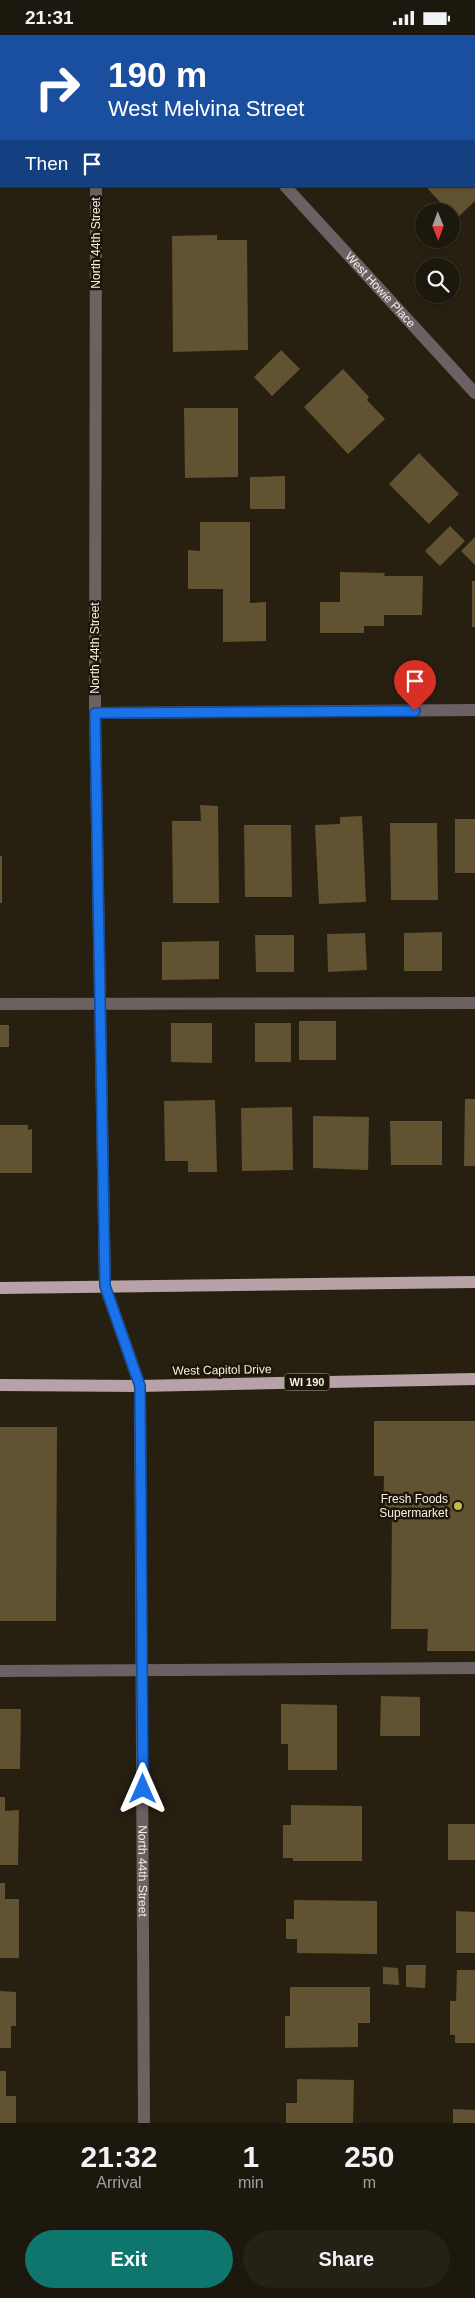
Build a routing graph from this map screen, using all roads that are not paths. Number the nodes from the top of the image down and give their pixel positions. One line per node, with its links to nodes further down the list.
1 (96, 187): 5 (street, North 44th Street)
2 (286, 187): 3 (street, West Howie Place)
3 (475, 393)
4 (475, 710): 5 (street)
5 (95, 713): 8 (street, North 44th Street)
6 (475, 1003): 8 (street)
7 (0, 1004): 8 (street)
8 (100, 1005): 10 (street, North 44th Street)
9 (475, 1282): 10 (main road)
10 (105, 1286): 11 (main road); 14 (street, North 44th Street)
11 (0, 1288)
12 (475, 1379): 14 (main road, West Capitol Drive / WI 190)
13 (0, 1385): 14 (main road, West Capitol Drive / WI 190)
14 (140, 1386): 17 (street, North 44th Street)
15 (475, 1668): 17 (street)
16 (0, 1671): 17 (street)
17 (142, 1671): 18 (street, North 44th Street)
18 (144, 2123)

